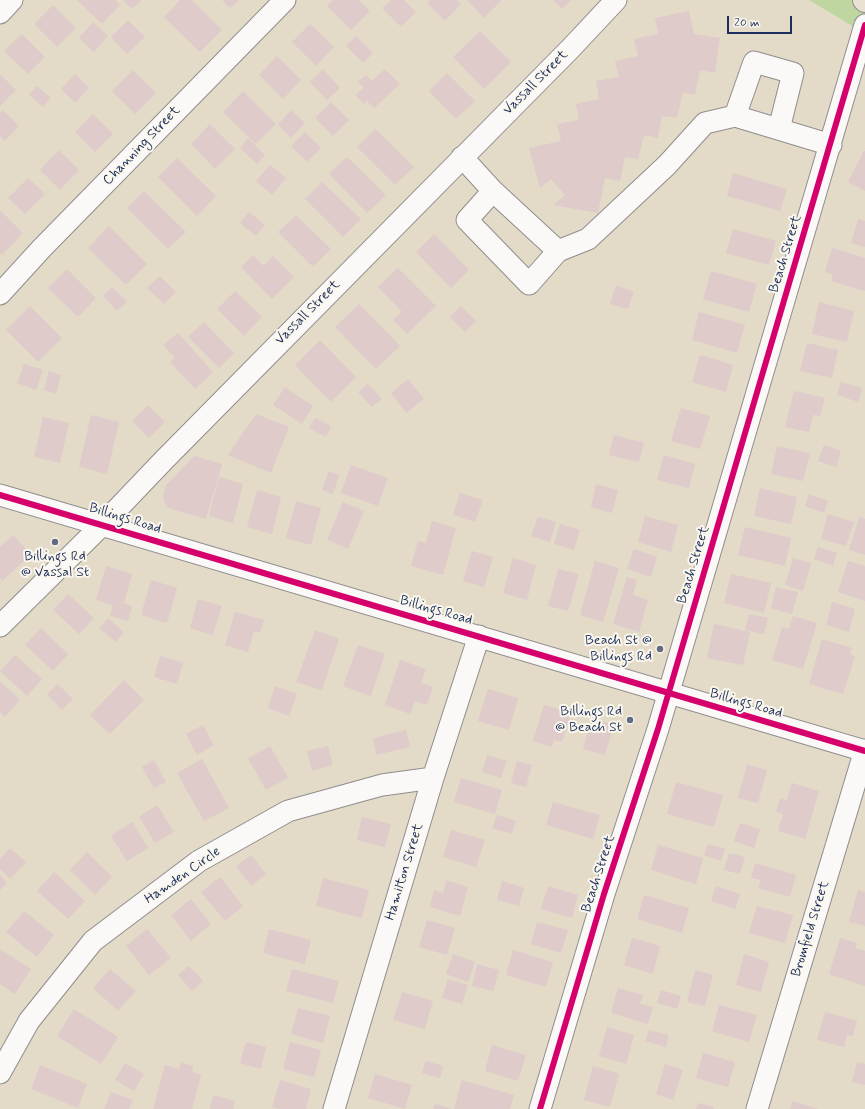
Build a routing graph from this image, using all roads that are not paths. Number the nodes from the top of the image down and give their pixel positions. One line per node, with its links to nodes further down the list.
1 (12, 0): 4 (street)
2 (285, 0): 12 (street, Channing Street)
3 (616, 0): 9 (street, Vassall Street)
4 (0, 13)
5 (865, 25): 8 (street, Beach Street)
6 (735, 116): 7 (street); 7 (street); 11 (street)
7 (780, 129): 8 (street)
8 (831, 145): 17 (street, Beach Street)
9 (462, 157): 10 (street); 14 (street, Vassall Street)
10 (494, 191): 11 (street); 11 (street)
11 (558, 251)
12 (0, 294)
13 (0, 495): 14 (street, Billings Road)
14 (102, 525): 15 (street, Vassall Street); 16 (street, Billings Road)
15 (0, 626)
16 (479, 636): 17 (street, Billings Road); 19 (street, Hamilton Street)
17 (668, 692): 18 (street, Billings Road); 22 (street, Beach Street)
18 (865, 750): 23 (street, Bromfield Street)
19 (433, 778): 20 (street, Hamden Circle); 21 (street, Hamilton Street)
20 (0, 1073)
21 (334, 1109)
22 (540, 1109)
23 (757, 1109)

